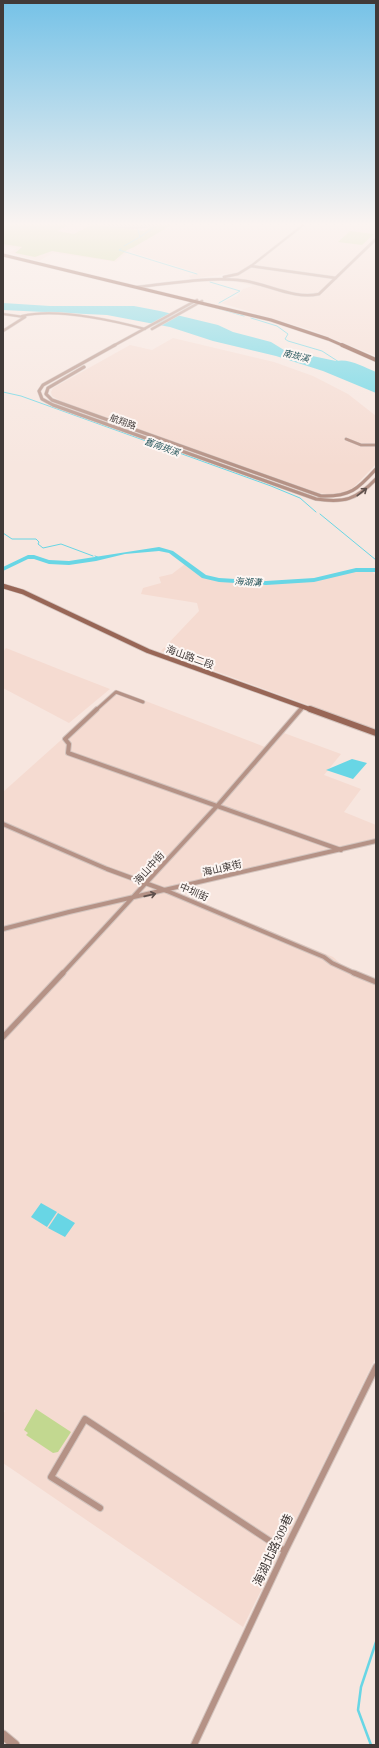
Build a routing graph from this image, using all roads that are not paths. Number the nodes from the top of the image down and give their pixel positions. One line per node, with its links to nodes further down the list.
1 (192, 304): 8 (street, 航翔路)
2 (195, 304): 5 (street, 航翔路)
3 (208, 304): 10 (main road)
4 (209, 304): 5 (street); 10 (main road)
5 (192, 307): 13 (street, 航翔路)
6 (3, 314): 7 (street)
7 (24, 316): 8 (street); 9 (street)
8 (145, 328): 14 (street, 航翔路, one-way to 14)
9 (3, 330)
10 (376, 359)
11 (356, 442): 12 (street)
12 (376, 444)
13 (376, 469)
14 (376, 479)
15 (3, 586): 17 (main road, 海山路二段)
16 (143, 702): 19 (street)
17 (303, 707): 18 (main road, 海山路二段); 19 (street, 海山中街)
18 (376, 733)
19 (218, 805): 22 (street); 23 (street, 海山中街)
20 (3, 824): 23 (street, 中圳街)
21 (376, 841): 22 (street, 海山東街)
22 (340, 850): 24 (street, 海山東街)
23 (146, 883): 24 (street, 中圳街); 25 (street, 海山中街)
24 (167, 890): 25 (street, 海山東街, one-way to 24); 27 (street, 中圳街)
25 (132, 898): 26 (street, 海山東街); 28 (street, 海山中街)
26 (3, 929)
27 (376, 982)
28 (3, 1037)
29 (376, 1367): 31 (street, 海湖北路309巷)
30 (100, 1508): 31 (street)
31 (285, 1551): 34 (street, 海湖北路309巷)
32 (3, 1735): 33 (street)
33 (15, 1745)
34 (194, 1745)

